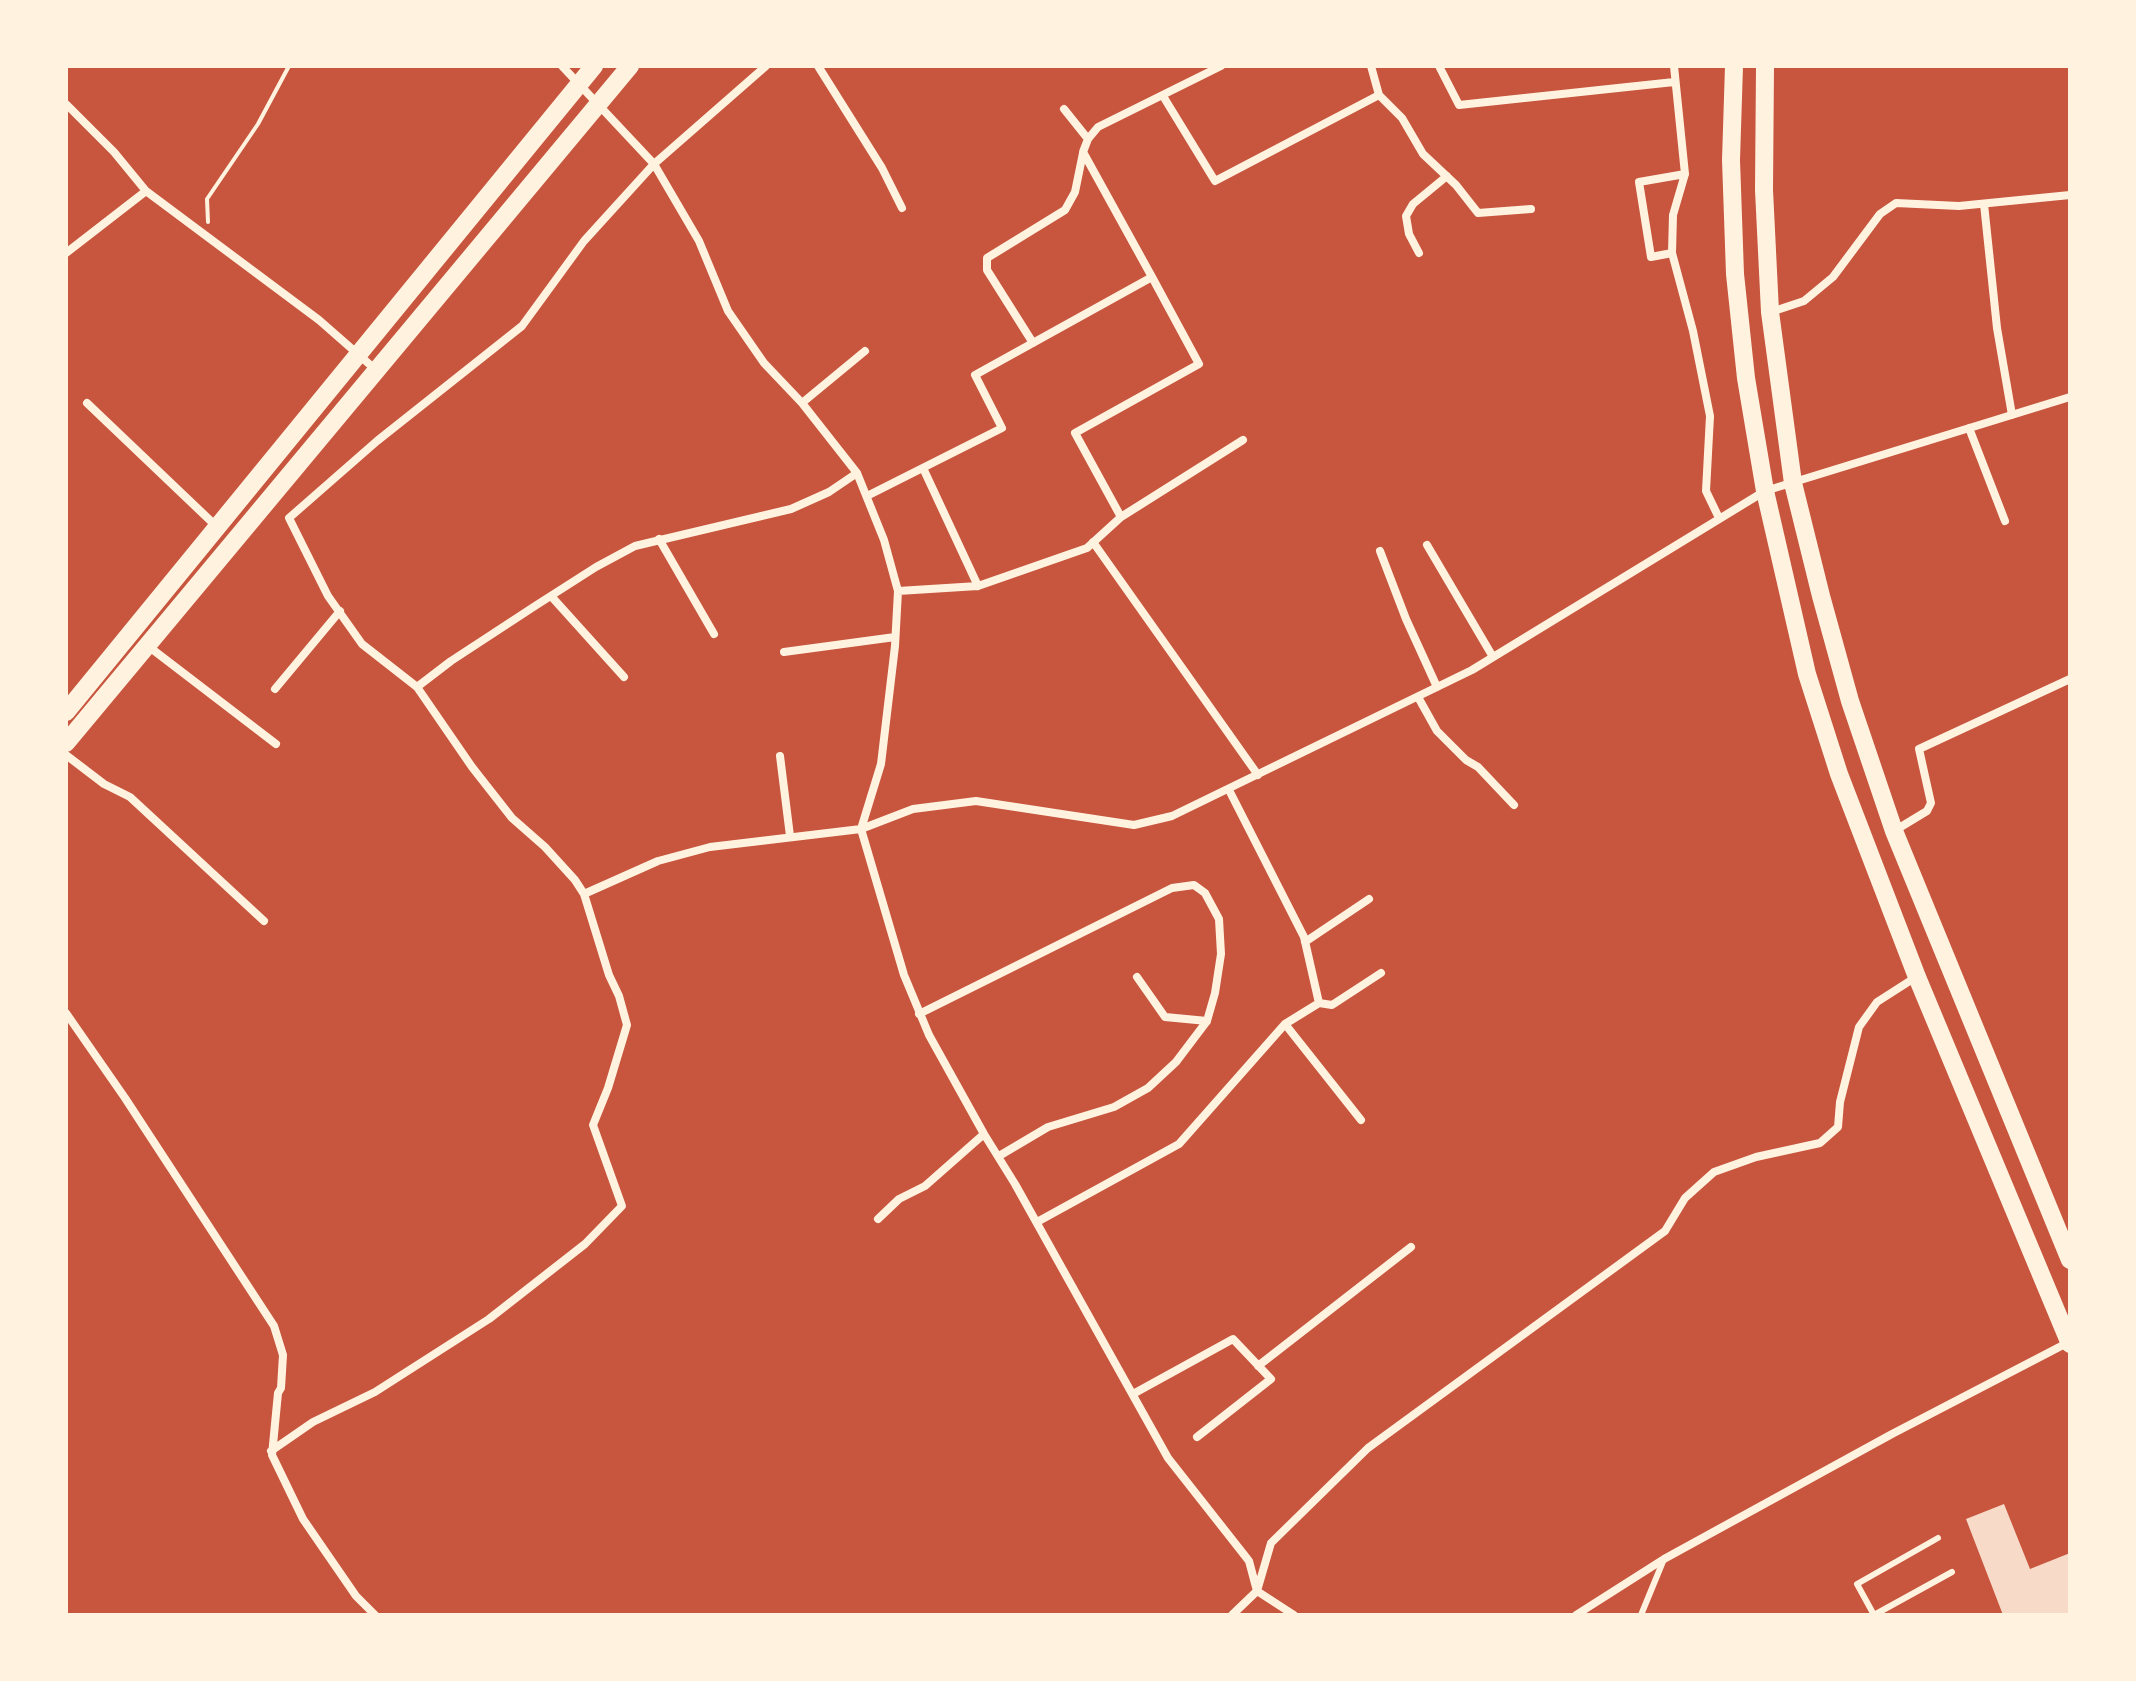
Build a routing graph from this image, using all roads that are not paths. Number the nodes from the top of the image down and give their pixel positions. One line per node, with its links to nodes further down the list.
1 (562, 66): 13 (street)
2 (594, 66): 13 (highway)
3 (630, 66): 17 (highway)
4 (766, 66): 21 (street)
5 (818, 66): 27 (street)
6 (1221, 66): 15 (street)
7 (1371, 66): 14 (street)
8 (1439, 66): 12 (street)
9 (1674, 66): 12 (street)
10 (1734, 66): 47 (highway)
11 (1765, 66): 33 (highway)
12 (1674, 82): 22 (street)
13 (579, 84): 17 (street); 36 (highway)
14 (1379, 95): 15 (street); 23 (street)
15 (1163, 96): 19 (street)
16 (66, 104): 24 (street)
17 (597, 105): 21 (street); 37 (highway)
18 (1064, 109): 19 (street)
19 (1088, 139): 20 (street)
20 (1083, 152): 32 (street); 34 (street)
21 (654, 164): 40 (street); 60 (street)
22 (1685, 174): 31 (street); 31 (street)
23 (1447, 176): 28 (street); 30 (street)
24 (146, 191): 29 (street); 36 (street)
25 (2070, 195): 26 (street)
26 (1984, 204): 33 (street); 41 (street)
27 (902, 208)
28 (1531, 209)
29 (66, 253)
30 (1419, 253)
31 (1672, 253): 50 (street)
32 (1152, 277): 34 (street); 49 (street)
33 (1770, 312): 46 (highway)
34 (1033, 343): 44 (street)
35 (865, 351): 40 (street)
36 (356, 355): 37 (street); 52 (highway)
37 (376, 371): 63 (highway)
38 (2070, 397): 41 (street)
39 (87, 403): 52 (street)
40 (802, 403): 45 (street)
41 (2012, 415): 42 (street)
42 (1969, 428): 46 (street); 51 (street)
43 (1243, 440): 49 (street)
44 (923, 468): 48 (street); 57 (street)
45 (857, 473): 48 (street); 53 (street)
46 (1793, 483): 47 (street); 81 (highway)
47 (1765, 491): 50 (street); 89 (highway)
48 (867, 496): 58 (street)
49 (1121, 517): 54 (street)
50 (1719, 518): 65 (street)
51 (2005, 521)
52 (217, 526): 72 (highway)
53 (659, 539): 59 (street); 61 (street)
54 (1093, 542): 57 (street); 77 (street)
55 (1427, 545): 65 (street)
56 (1380, 551): 69 (street)
57 (978, 586): 58 (street)
58 (898, 591): 62 (street)
59 (551, 596): 66 (street); 68 (street)
60 (340, 611): 68 (street); 70 (street)
61 (714, 634)
62 (895, 637): 64 (street); 80 (street)
63 (147, 645): 73 (highway); 74 (street)
64 (784, 652)
65 (1493, 657): 69 (street)
66 (624, 677)
67 (2070, 679): 81 (street)
68 (417, 687): 83 (street)
69 (1437, 687): 71 (street)
70 (275, 689)
71 (1418, 697): 77 (street); 79 (street)
72 (66, 712)
73 (66, 743)
74 (276, 744)
75 (66, 755): 85 (street)
76 (780, 756): 82 (street)
77 (1258, 775): 78 (street)
78 (1229, 790): 80 (street); 86 (street)
79 (1514, 805)
80 (861, 829): 82 (street); 92 (street)
81 (1894, 831): 101 (highway)
82 (790, 836): 83 (street)
83 (584, 894): 106 (street)
84 (1369, 899): 86 (street)
85 (264, 921)
86 (1305, 942): 90 (street)
87 (1381, 973): 90 (street)
88 (1137, 977): 93 (street)
89 (1917, 977): 102 (highway); 110 (street)
90 (1319, 1003): 94 (street)
91 (66, 1013): 106 (street)
92 (919, 1014): 93 (street); 96 (street)
93 (1207, 1021): 97 (street)
94 (1285, 1024): 95 (street); 99 (street)
95 (1361, 1120)
96 (984, 1134): 97 (street); 98 (street)
97 (999, 1156): 99 (street)
98 (878, 1219)
99 (1037, 1222): 104 (street)
100 (1411, 1247): 103 (street)
101 (2070, 1260)
102 (2070, 1343): 108 (street)
103 (1258, 1366): 104 (street); 105 (street)
104 (1133, 1394): 110 (street)
105 (1197, 1437)
106 (271, 1451): 111 (street)
107 (1938, 1538): 109 (lane)
108 (1664, 1559): 114 (street); 115 (lane)
109 (1952, 1572)
110 (1257, 1591): 112 (street); 113 (street)
111 (375, 1615)
112 (1232, 1615)
113 (1294, 1615)
114 (1576, 1615)
115 (1641, 1615)

